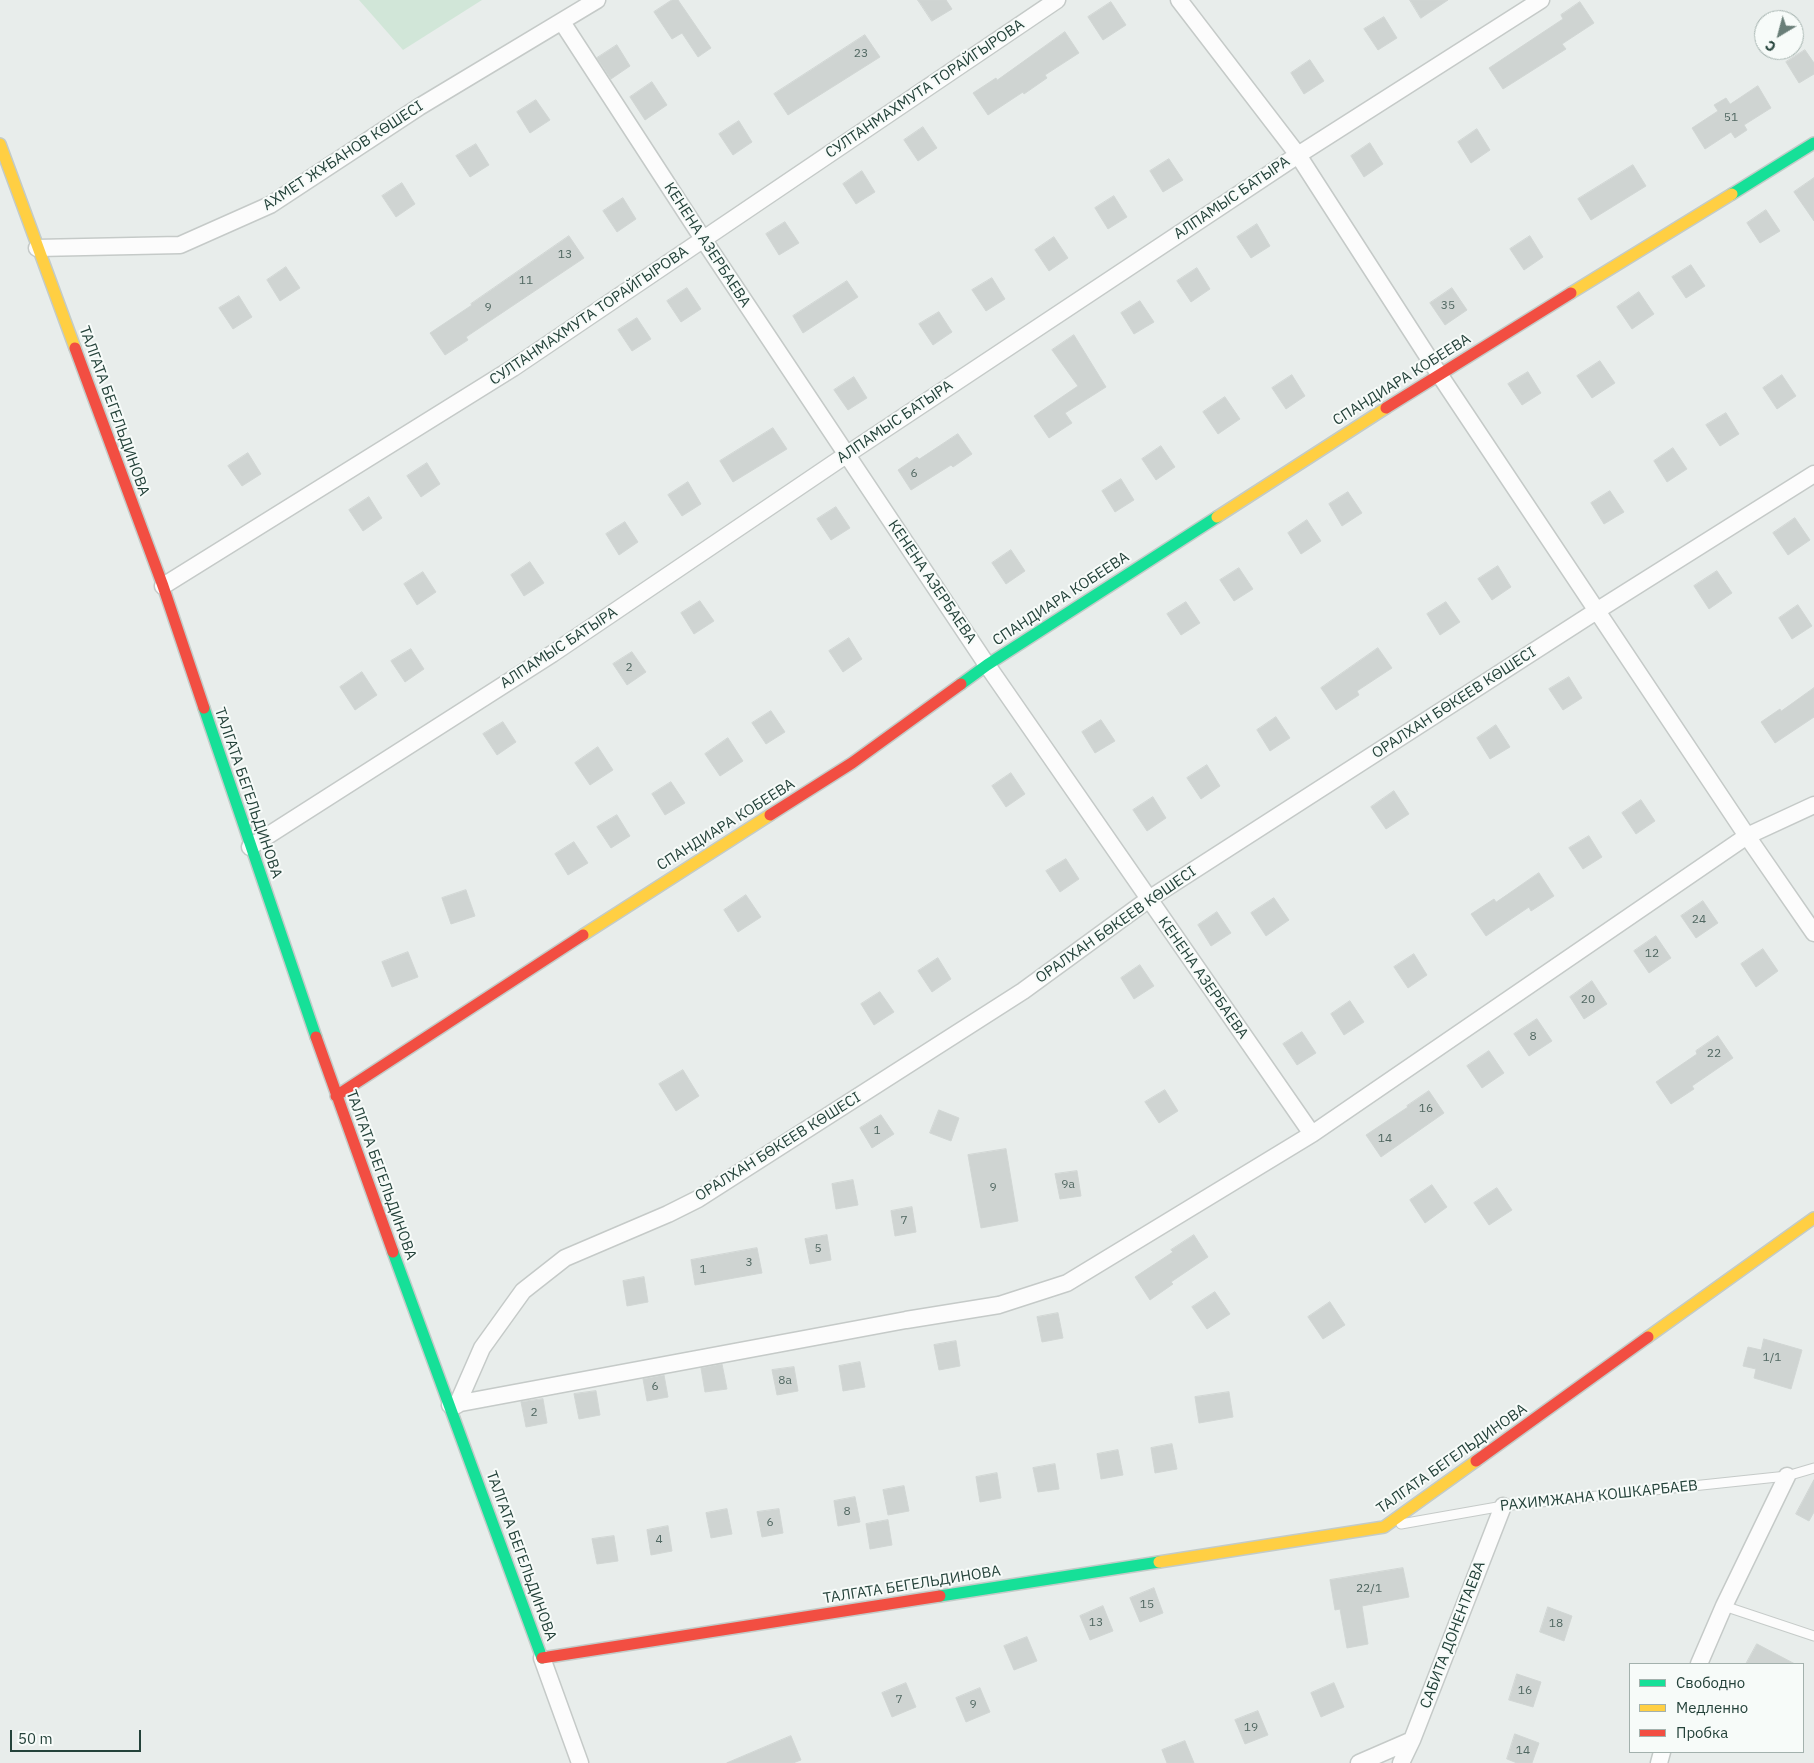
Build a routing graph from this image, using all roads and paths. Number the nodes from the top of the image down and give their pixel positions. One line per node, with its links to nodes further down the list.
1 (597, 0): 5 (street, АХМЕТ ЖҰБАНОВ КӨШЕСІ)
2 (1057, 0): 9 (street, СУЛТАНМАХМУТА ТОРАЙГЫРОВА)
3 (1179, 0): 8 (street)
4 (1541, 0): 8 (street, АЛПАМЫС БАТЫРА)
5 (562, 22): 9 (street, КЕНЕНА АЗЕРБАЕВА); 10 (street, АХМЕТ ЖҰБАНОВ КӨШЕСІ)
6 (1814, 143): 11 (street, СПАНДИАРА КОБЕЕВА)
7 (0, 144): 10 (street, ТАЛГАТА БЕГЕЛЬДИНОВА)
8 (1298, 155): 11 (street); 12 (street, АЛПАМЫС БАТЫРА)
9 (703, 239): 12 (street, КЕНЕНА АЗЕРБАЕВА); 14 (street, СУЛТАНМАХМУТА ТОРАЙГЫРОВА)
10 (37, 248): 14 (street, ТАЛГАТА БЕГЕЛЬДИНОВА)
11 (1439, 374): 15 (street); 16 (street, СПАНДИАРА КОБЕЕВА)
12 (846, 455): 16 (street, КЕНЕНА АЗЕРБАЕВА); 19 (street, АЛПАМЫС БАТЫРА)
13 (1814, 474): 15 (street, ОРАЛХАН БӨКЕЕВ КӨШЕСІ)
14 (163, 586): 19 (street, ТАЛГАТА БЕГЕЛЬДИНОВА)
15 (1598, 610): 18 (street); 20 (street, ОРАЛХАН БӨКЕЕВ КӨШЕСІ)
16 (987, 665): 20 (street, КЕНЕНА АЗЕРБАЕВА); 22 (street, СПАНДИАРА КОБЕЕВА)
17 (1814, 806): 18 (street)
18 (1747, 836): 21 (street); 23 (street)
19 (250, 846): 22 (street, ТАЛГАТА БЕГЕЛЬДИНОВА)
20 (1149, 899): 23 (street, КЕНЕНА АЗЕРБАЕВА); 25 (street, ОРАЛХАН БӨКЕЕВ КӨШЕСІ)
21 (1814, 933)
22 (336, 1096): 25 (street, ТАЛГАТА БЕГЕЛЬДИНОВА)
23 (1312, 1134): 25 (street)
24 (1814, 1218): 29 (street, ТАЛГАТА БЕГЕЛЬДИНОВА)
25 (453, 1405): 32 (street, ТАЛГАТА БЕГЕЛЬДИНОВА)
26 (1814, 1468): 27 (lane, РАХИМЖАНА КОШКАРБАЕВ)
27 (1787, 1476): 28 (lane, РАХИМЖАНА КОШКАРБАЕВ); 30 (street)
28 (1503, 1506): 29 (lane, РАХИМЖАНА КОШКАРБАЕВ); 34 (street, САБИТА ДОНЕНТАЕВА)
29 (1384, 1527): 32 (street, ТАЛГАТА БЕГЕЛЬДИНОВА)
30 (1724, 1606): 31 (lane); 33 (street)
31 (1814, 1636)
32 (542, 1658): 35 (street)
33 (1699, 1663)
34 (1412, 1740): 36 (street); 37 (street, САБИТА ДОНЕНТАЕВА)
35 (580, 1763)
36 (1358, 1763)
37 (1401, 1763)

